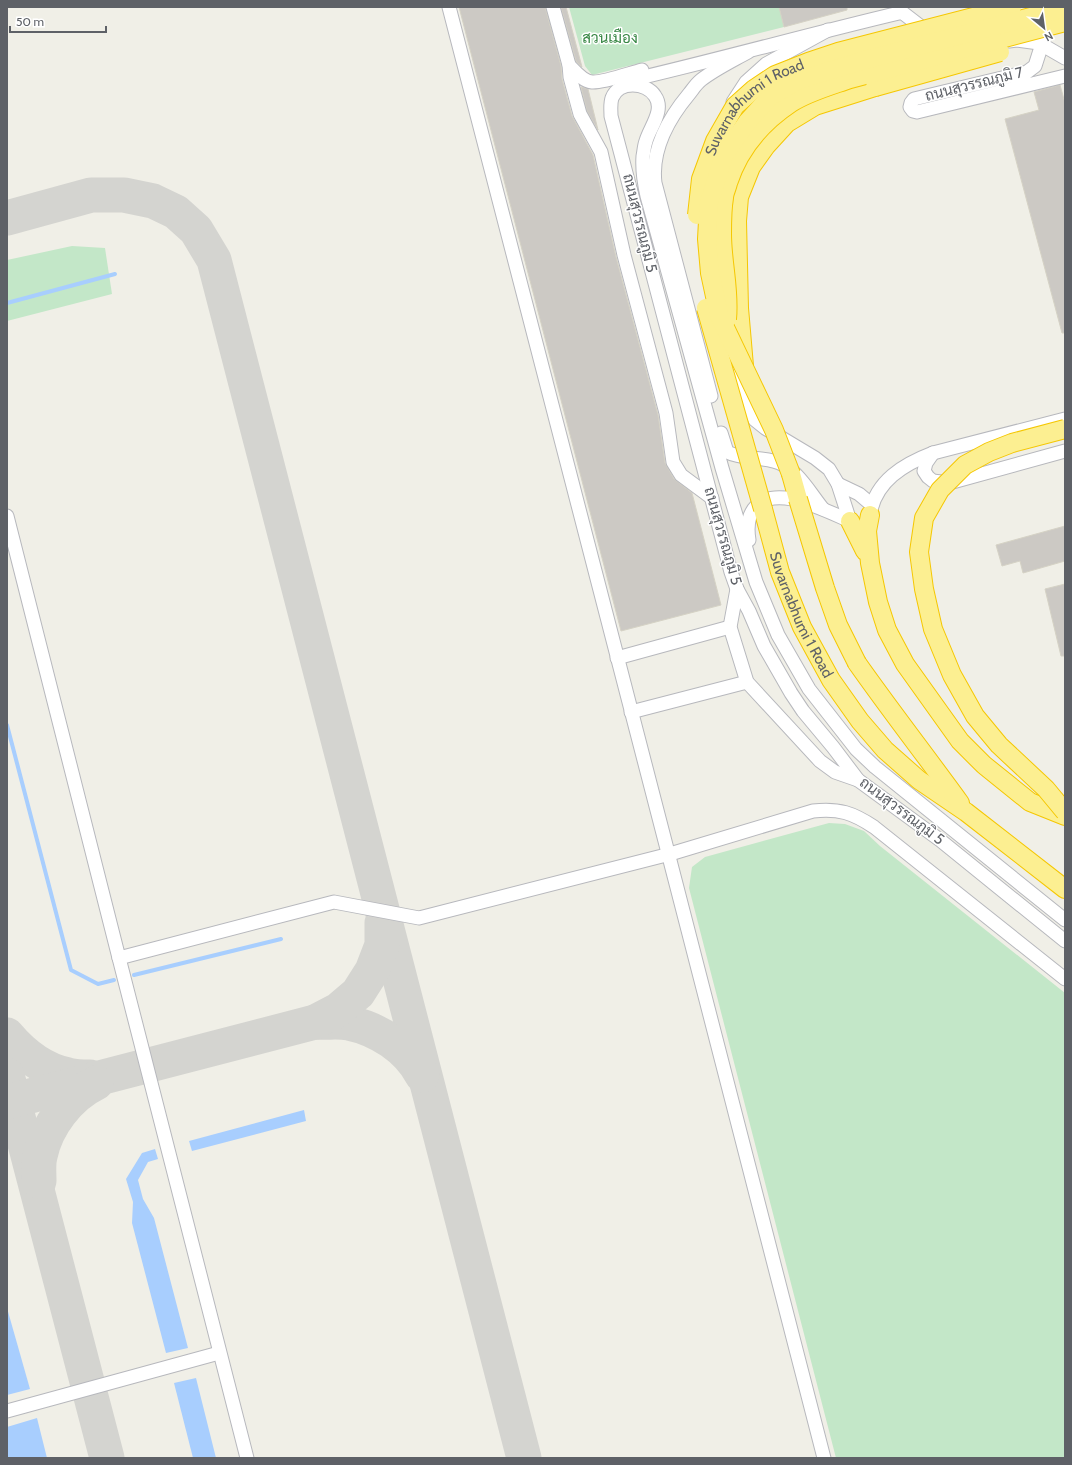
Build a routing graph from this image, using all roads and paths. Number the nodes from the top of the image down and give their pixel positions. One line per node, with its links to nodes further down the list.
1 (449, 7): 33 (street)
2 (553, 7): 14 (street)
3 (894, 7): 17 (street)
4 (1012, 7): 18 (highway, Suvarnabhumi 1 Road, bridge)
5 (1065, 8): 19 (highway, Suvarnabhumi 1 Road, bridge)
6 (1065, 22): 18 (highway, Suvarnabhumi 1 Road, bridge)
7 (1065, 28): 10 (street)
8 (828, 30): 10 (street); 12 (street); 23 (street)
9 (1065, 35): 19 (highway, Suvarnabhumi 1 Road, bridge)
10 (1017, 40): 11 (street)
11 (1042, 44): 13 (street); 15 (street, ถนนสุวรรณภูมิ 7)
12 (748, 52): 17 (street); 25 (street)
13 (1065, 58)
14 (570, 71): 16 (street); 24 (street)
15 (1065, 76)
16 (611, 79): 17 (street, ถนนสุวรรณภูมิ 5); 17 (street)
17 (632, 79): 24 (street, ถนนสุวรรณภูมิ 5); 30 (street, ถนนสุวรรณภูมิ 5)
18 (722, 366): 37 (highway, Suvarnabhumi 1 Road, bridge)
19 (744, 366): 37 (highway, Suvarnabhumi 1 Road, bridge)
20 (1064, 425): 22 (street); 38 (highway, bridge)
21 (1065, 451): 22 (street)
22 (933, 453): 26 (street)
23 (838, 484): 26 (street); 28 (street)
24 (712, 498): 31 (street, ถนนสุวรรณภูมิ 5)
25 (822, 509): 28 (street, ถนนสุวรรณภูมิ 5); 30 (street, ถนนสุวรรณภูมิ 5)
26 (871, 510): 29 (highway)
27 (7, 516): 44 (street)
28 (850, 521): 29 (highway)
29 (870, 563): 39 (highway)
30 (756, 582): 42 (street, ถนนสุวรรณภูมิ 5)
31 (737, 588): 32 (street); 36 (street, ถนนสุวรรณภูมิ 5)
32 (730, 627): 33 (street); 34 (street)
33 (617, 658): 35 (street)
34 (747, 682): 35 (street); 36 (street)
35 (631, 712): 40 (street)
36 (858, 780): 43 (street, ถนนสุวรรณภูมิ 5)
37 (966, 812): 41 (highway, Suvarnabhumi 1 Road)
38 (1065, 812)
39 (1065, 816)
40 (670, 854): 44 (street); 45 (street); 49 (street)
41 (1065, 889)
42 (1065, 920)
43 (1065, 941)
44 (119, 958): 46 (street)
45 (1065, 979)
46 (219, 1353): 47 (street); 48 (street)
47 (7, 1411)
48 (247, 1458)
49 (824, 1458)

